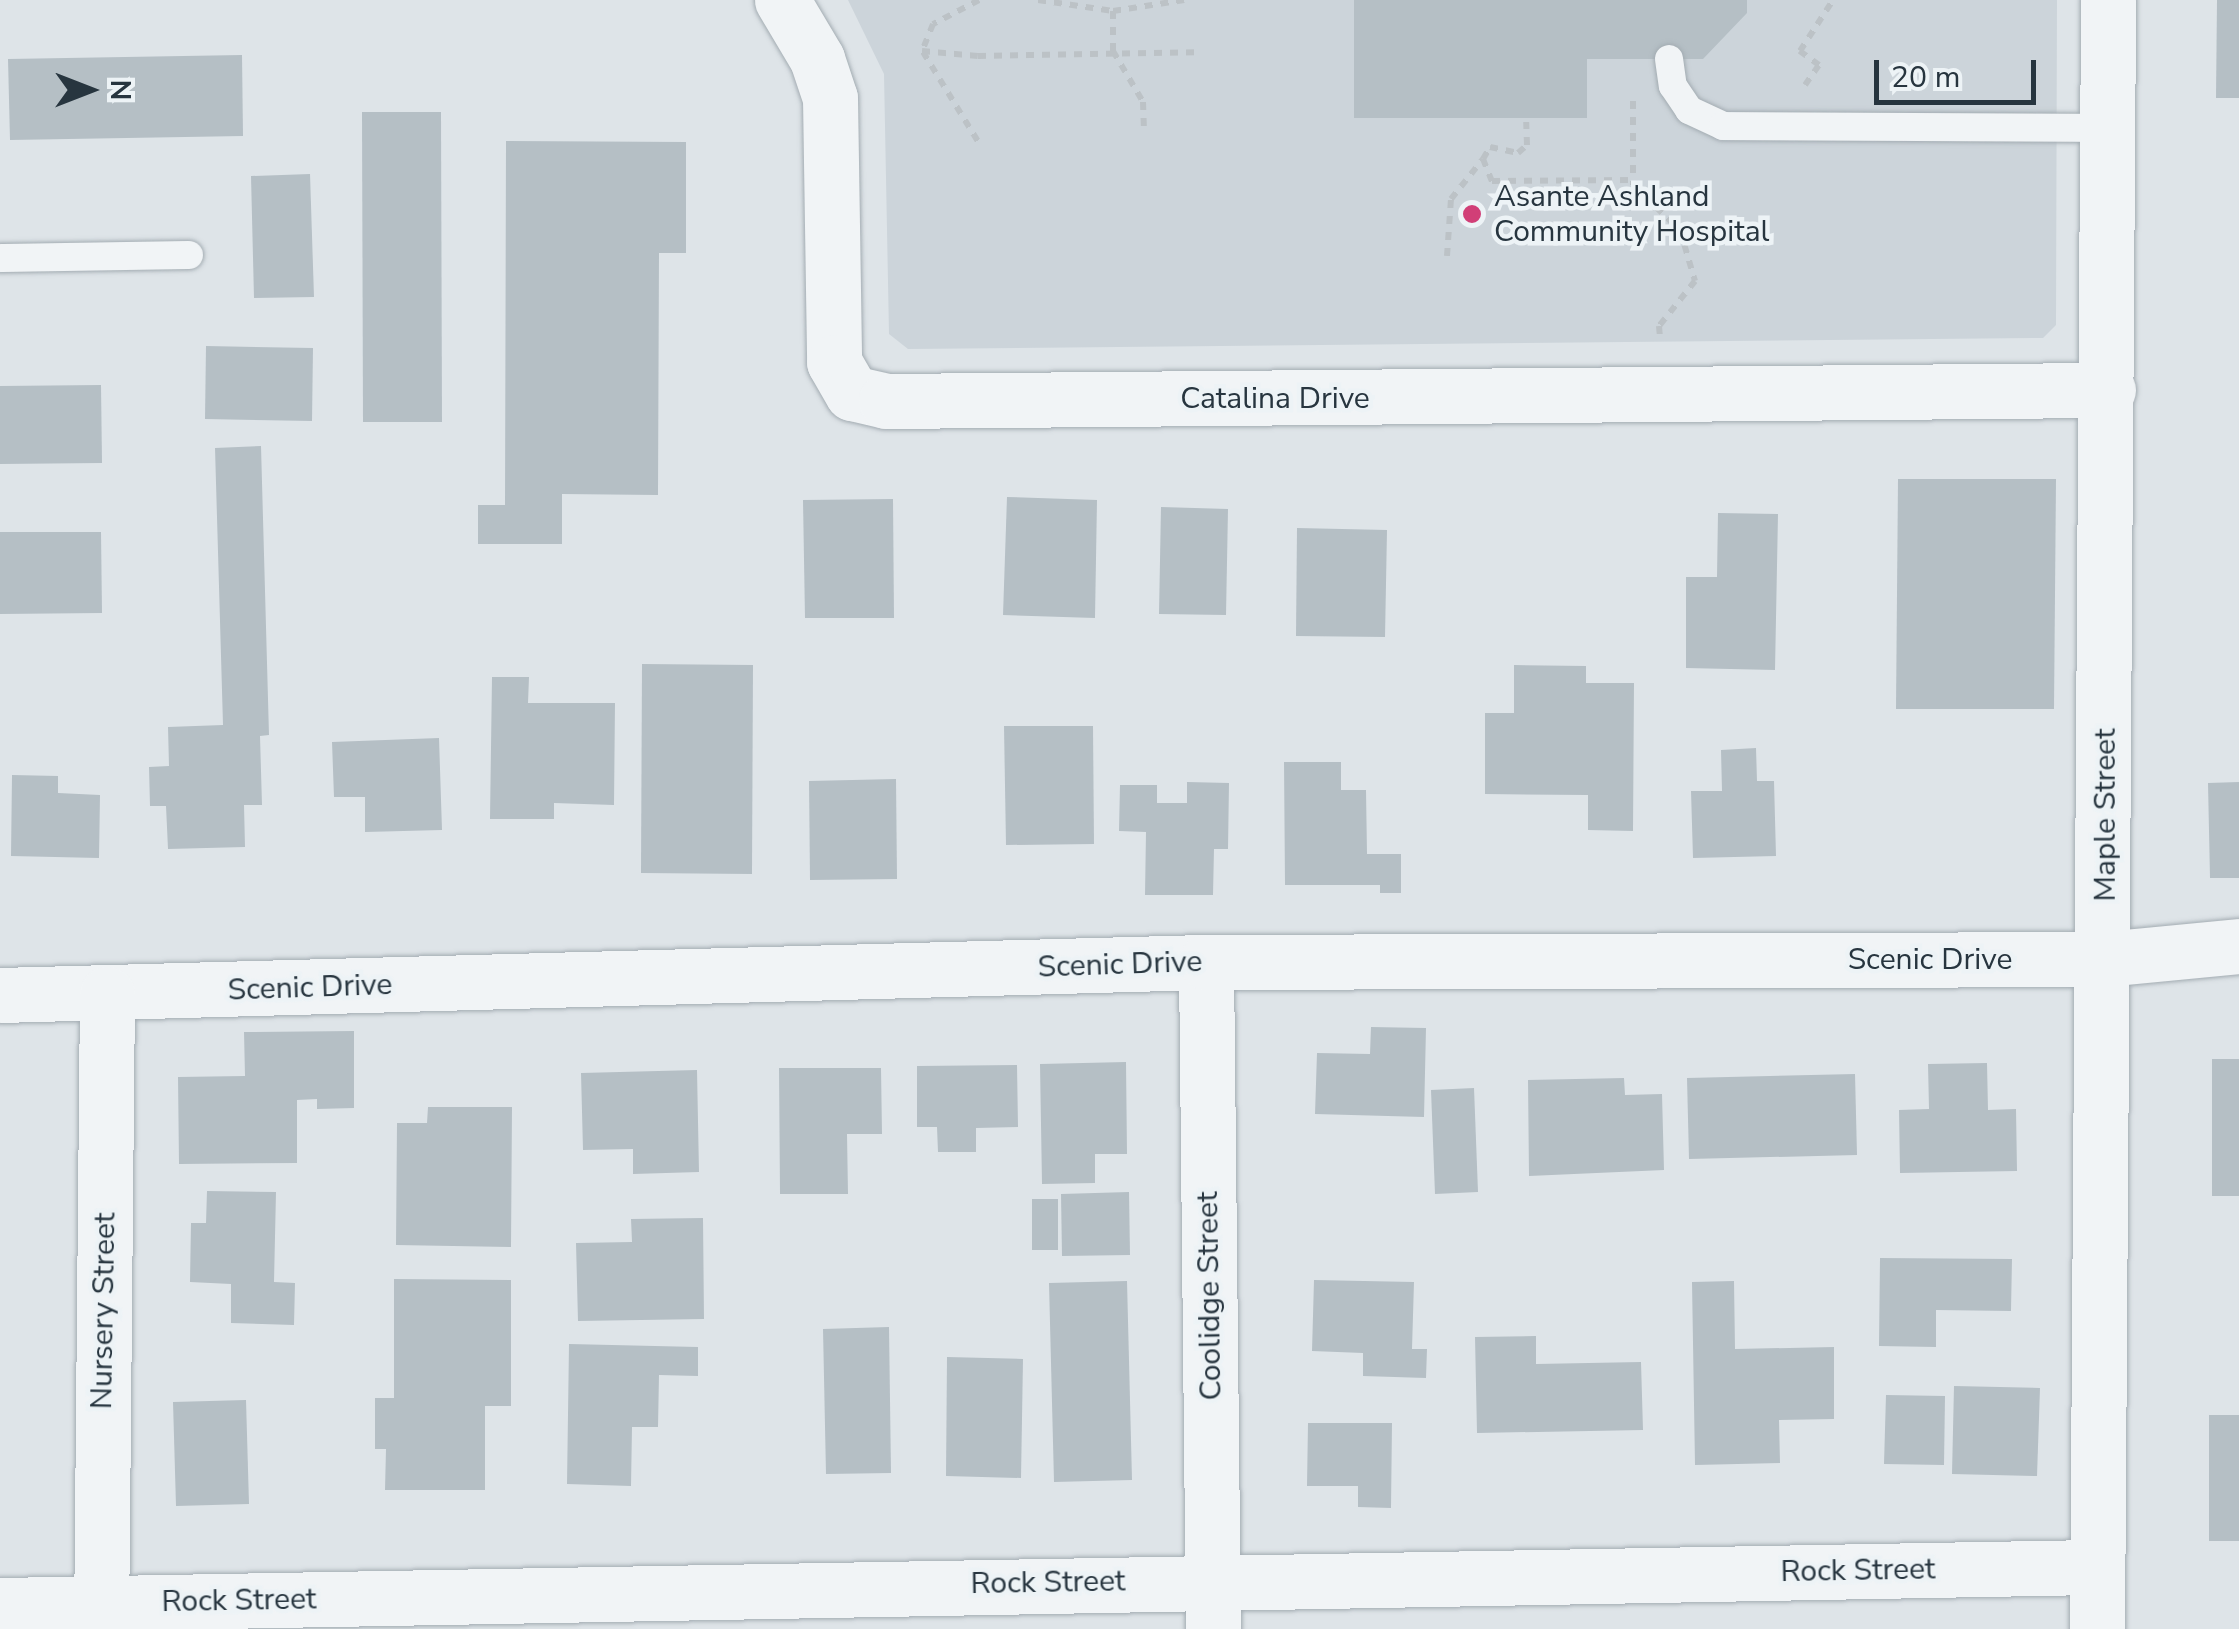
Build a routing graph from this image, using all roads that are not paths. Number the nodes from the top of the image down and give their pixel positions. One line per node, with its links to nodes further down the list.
1 (782, 0): 7 (street, Catalina Drive)
2 (2108, 0): 4 (street, Maple Street)
3 (1669, 59): 4 (lane)
4 (2108, 128): 7 (street, Maple Street)
5 (189, 255): 6 (lane)
6 (0, 258)
7 (2108, 390): 9 (street, Maple Street)
8 (2239, 946): 9 (street, Scenic Drive)
9 (2104, 959): 10 (street, Scenic Drive); 13 (street, Maple Street)
10 (1206, 962): 11 (street, Scenic Drive); 14 (street, Coolidge Street)
11 (108, 994): 12 (street, Scenic Drive); 16 (street, Nursery Street)
12 (0, 995)
13 (2097, 1568): 14 (street, Rock Street); 17 (street, Maple Street)
14 (1214, 1604): 16 (street, Rock Street)
15 (0, 1605): 16 (street, Rock Street)
16 (101, 1616)
17 (2098, 1629)

